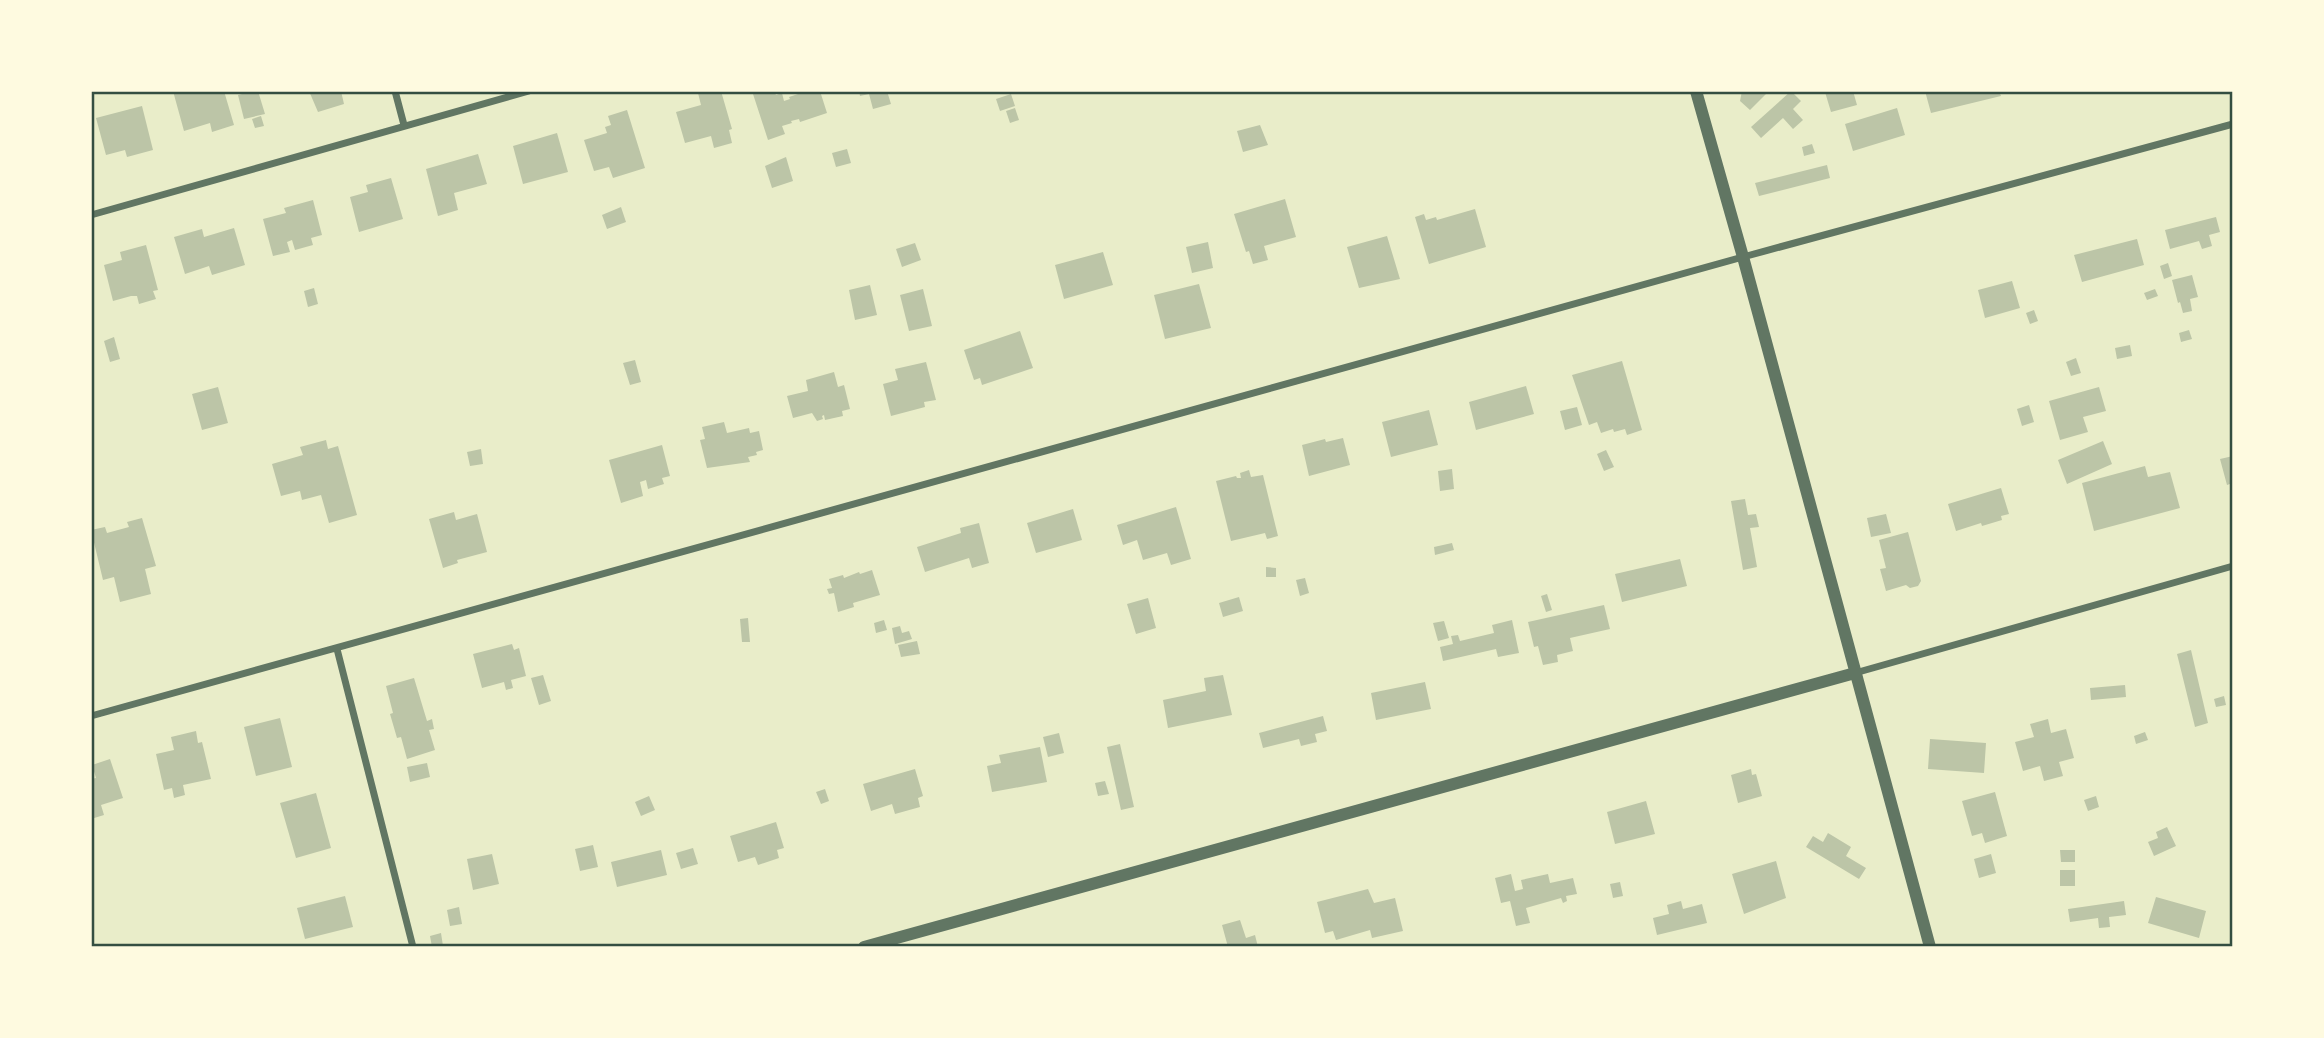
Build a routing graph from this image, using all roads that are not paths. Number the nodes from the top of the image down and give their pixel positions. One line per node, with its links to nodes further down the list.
1 (395, 91): 5 (street)
2 (528, 91): 5 (street)
3 (1696, 91): 7 (street)
4 (2233, 124): 7 (street)
5 (404, 125): 6 (street)
6 (91, 215)
7 (1743, 257): 9 (street); 10 (street)
8 (2233, 566): 10 (street)
9 (337, 649): 11 (street); 12 (street)
10 (1854, 673): 13 (street); 14 (street)
11 (91, 716)
12 (413, 947)
13 (864, 947)
14 (1930, 947)

